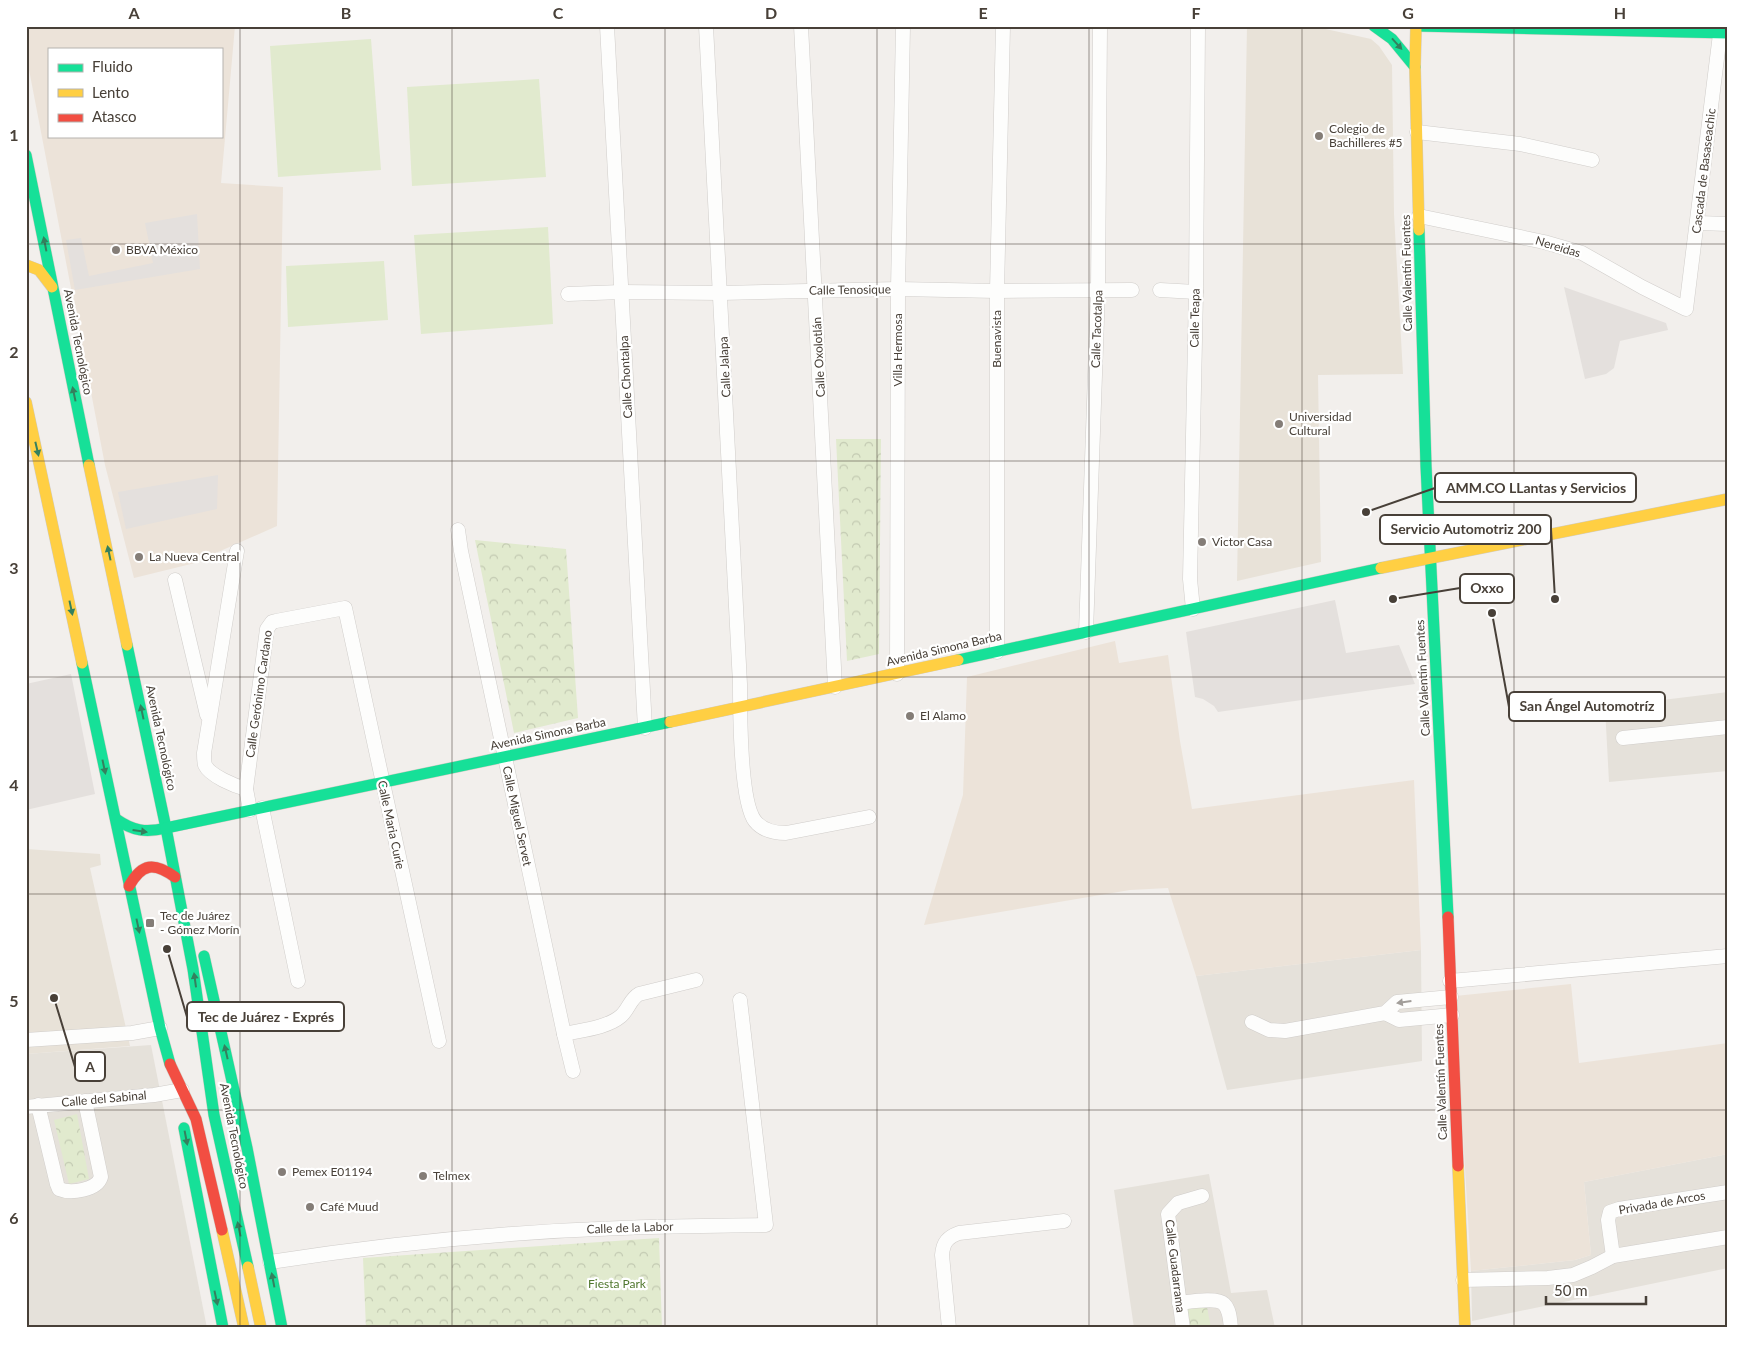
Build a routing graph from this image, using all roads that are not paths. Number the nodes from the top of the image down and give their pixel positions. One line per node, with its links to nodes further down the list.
1 (607, 26): 30 (street, Calle Chontalpa)
2 (706, 26): 32 (street, Calle Jalapa)
3 (801, 26): 27 (street, Calle Oxolotlán)
4 (903, 26): 23 (street, Villa Hermosa)
5 (1003, 26): 28 (street, Buenavista)
6 (1100, 26): 24 (street, Calle Tacotalpa)
7 (1198, 26): 31 (street, Calle Teapa)
8 (1374, 26): 13 (main road, one-way to 13)
9 (1416, 26): 10 (main road); 13 (main road, Calle Valentín Fuentes)
10 (1449, 27): 11 (main road)
11 (1585, 28): 12 (main road)
12 (1723, 31): 20 (street, Cascada de Basaseachic)
13 (1415, 68): 14 (main road, Calle Valentín Fuentes)
14 (1416, 132): 16 (street); 18 (main road, Calle Valentín Fuentes)
15 (26, 155): 17 (main road, Avenida Tecnológico)
16 (1592, 160)
17 (38, 212): 19 (main road); 29 (main road, Avenida Tecnológico, one-way to 17)
18 (1419, 216): 34 (street, Nereidas); 39 (main road, Calle Valentín Fuentes)
19 (26, 222)
20 (1698, 223): 21 (street); 34 (street, Cascada de Basaseachic)
21 (1728, 224)
22 (26, 265): 29 (main road)
23 (898, 289): 27 (street, Calle Tenosique); 28 (street, Calle Tenosique); 45 (street, Villa Hermosa)
24 (1098, 289): 25 (street, Calle Tenosique); 28 (street, Calle Tenosique); 43 (street, Calle Tacotalpa)
25 (1132, 290)
26 (1160, 290): 31 (street)
27 (815, 291): 32 (street, Calle Tenosique); 46 (street, Calle Oxolotlán)
28 (997, 291): 44 (street, Buenavista)
29 (54, 292): 58 (main road, Avenida Tecnológico, one-way to 29)
30 (621, 292): 32 (street, Calle Tenosique); 33 (street, Calle Tenosique); 50 (street, Calle Chontalpa)
31 (1196, 292): 42 (street, Calle Teapa)
32 (721, 293): 47 (street, Calle Jalapa)
33 (568, 294)
34 (1686, 309)
35 (26, 402): 57 (main road, one-way to 57)
36 (1728, 498): 39 (main road, Avenida Simona Barba)
37 (458, 530): 52 (street, Calle Miguel Servet)
38 (237, 551): 48 (street)
39 (1430, 557): 42 (main road, Avenida Simona Barba); 66 (main road, Calle Valentín Fuentes)
40 (175, 580): 48 (street)
41 (345, 608): 53 (street, Calle Maria Curie); 54 (street, Calle Gerónimo Cardano)
42 (1192, 609): 43 (main road, Avenida Simona Barba)
43 (1086, 632): 44 (main road, Avenida Simona Barba)
44 (997, 652): 45 (main road, Avenida Simona Barba)
45 (897, 674): 46 (main road, Avenida Simona Barba)
46 (836, 687): 47 (main road, Avenida Simona Barba)
47 (740, 707): 50 (main road, Avenida Simona Barba); 56 (street, Calle Jalapa)
48 (209, 724): 54 (street)
49 (1728, 727): 51 (street)
50 (645, 728): 52 (main road, Avenida Simona Barba)
51 (1623, 738)
52 (504, 757): 53 (main road, Avenida Simona Barba); 73 (street, Calle Miguel Servet)
53 (382, 783): 55 (main road, Avenida Simona Barba); 75 (street, Calle Maria Curie)
54 (246, 789): 55 (street, Calle Gerónimo Cardano)
55 (256, 809): 58 (main road, Avenida Simona Barba); 65 (street, Calle Gerónimo Cardano)
56 (869, 817)
57 (116, 819): 58 (main road, Avenida Simona Barba, one-way to 58); 60 (main road)
58 (166, 828): 59 (main road, Avenida Tecnológico); 61 (main road)
59 (175, 877): 60 (main road); 90 (main road, Avenida Tecnológico, one-way to 59)
60 (129, 886): 72 (main road, one-way to 72)
61 (191, 899)
62 (202, 947): 85 (main road, one-way to 62)
63 (1728, 956): 66 (street)
64 (696, 980): 73 (street)
65 (298, 981)
66 (1450, 981): 67 (main road, Calle Valentín Fuentes)
67 (1451, 997): 69 (street, one-way to 69); 70 (main road, Calle Valentín Fuentes)
68 (740, 1000): 85 (street, Calle de la Labor)
69 (1385, 1013): 70 (street); 71 (street)
70 (1452, 1015): 86 (main road, Calle Valentín Fuentes)
71 (1252, 1022)
72 (160, 1028): 74 (street); 77 (main road)
73 (564, 1034): 76 (street, Calle Miguel Servet)
74 (26, 1040)
75 (439, 1041)
76 (573, 1072)
77 (182, 1090): 78 (street, Calle del Sabinal); 88 (main road, one-way to 88); 89 (main road)
78 (85, 1101): 79 (street, Calle del Sabinal); 79 (street)
79 (32, 1106)
80 (1728, 1192): 84 (street, Privada de Arcos)
81 (1202, 1196): 87 (street, Calle Guadarrama)
82 (1064, 1221): 92 (street)
83 (1728, 1237): 84 (street)
84 (1613, 1256): 86 (street)
85 (270, 1262): 91 (main road, one-way to 85)
86 (1463, 1280): 95 (main road, Calle Valentín Fuentes)
87 (1179, 1303): 93 (street, Calle Guadarrama); 94 (street)
88 (223, 1328)
89 (244, 1328)
90 (261, 1328)
91 (282, 1328)
92 (949, 1328)
93 (1183, 1328)
94 (1231, 1328)
95 (1465, 1328)

